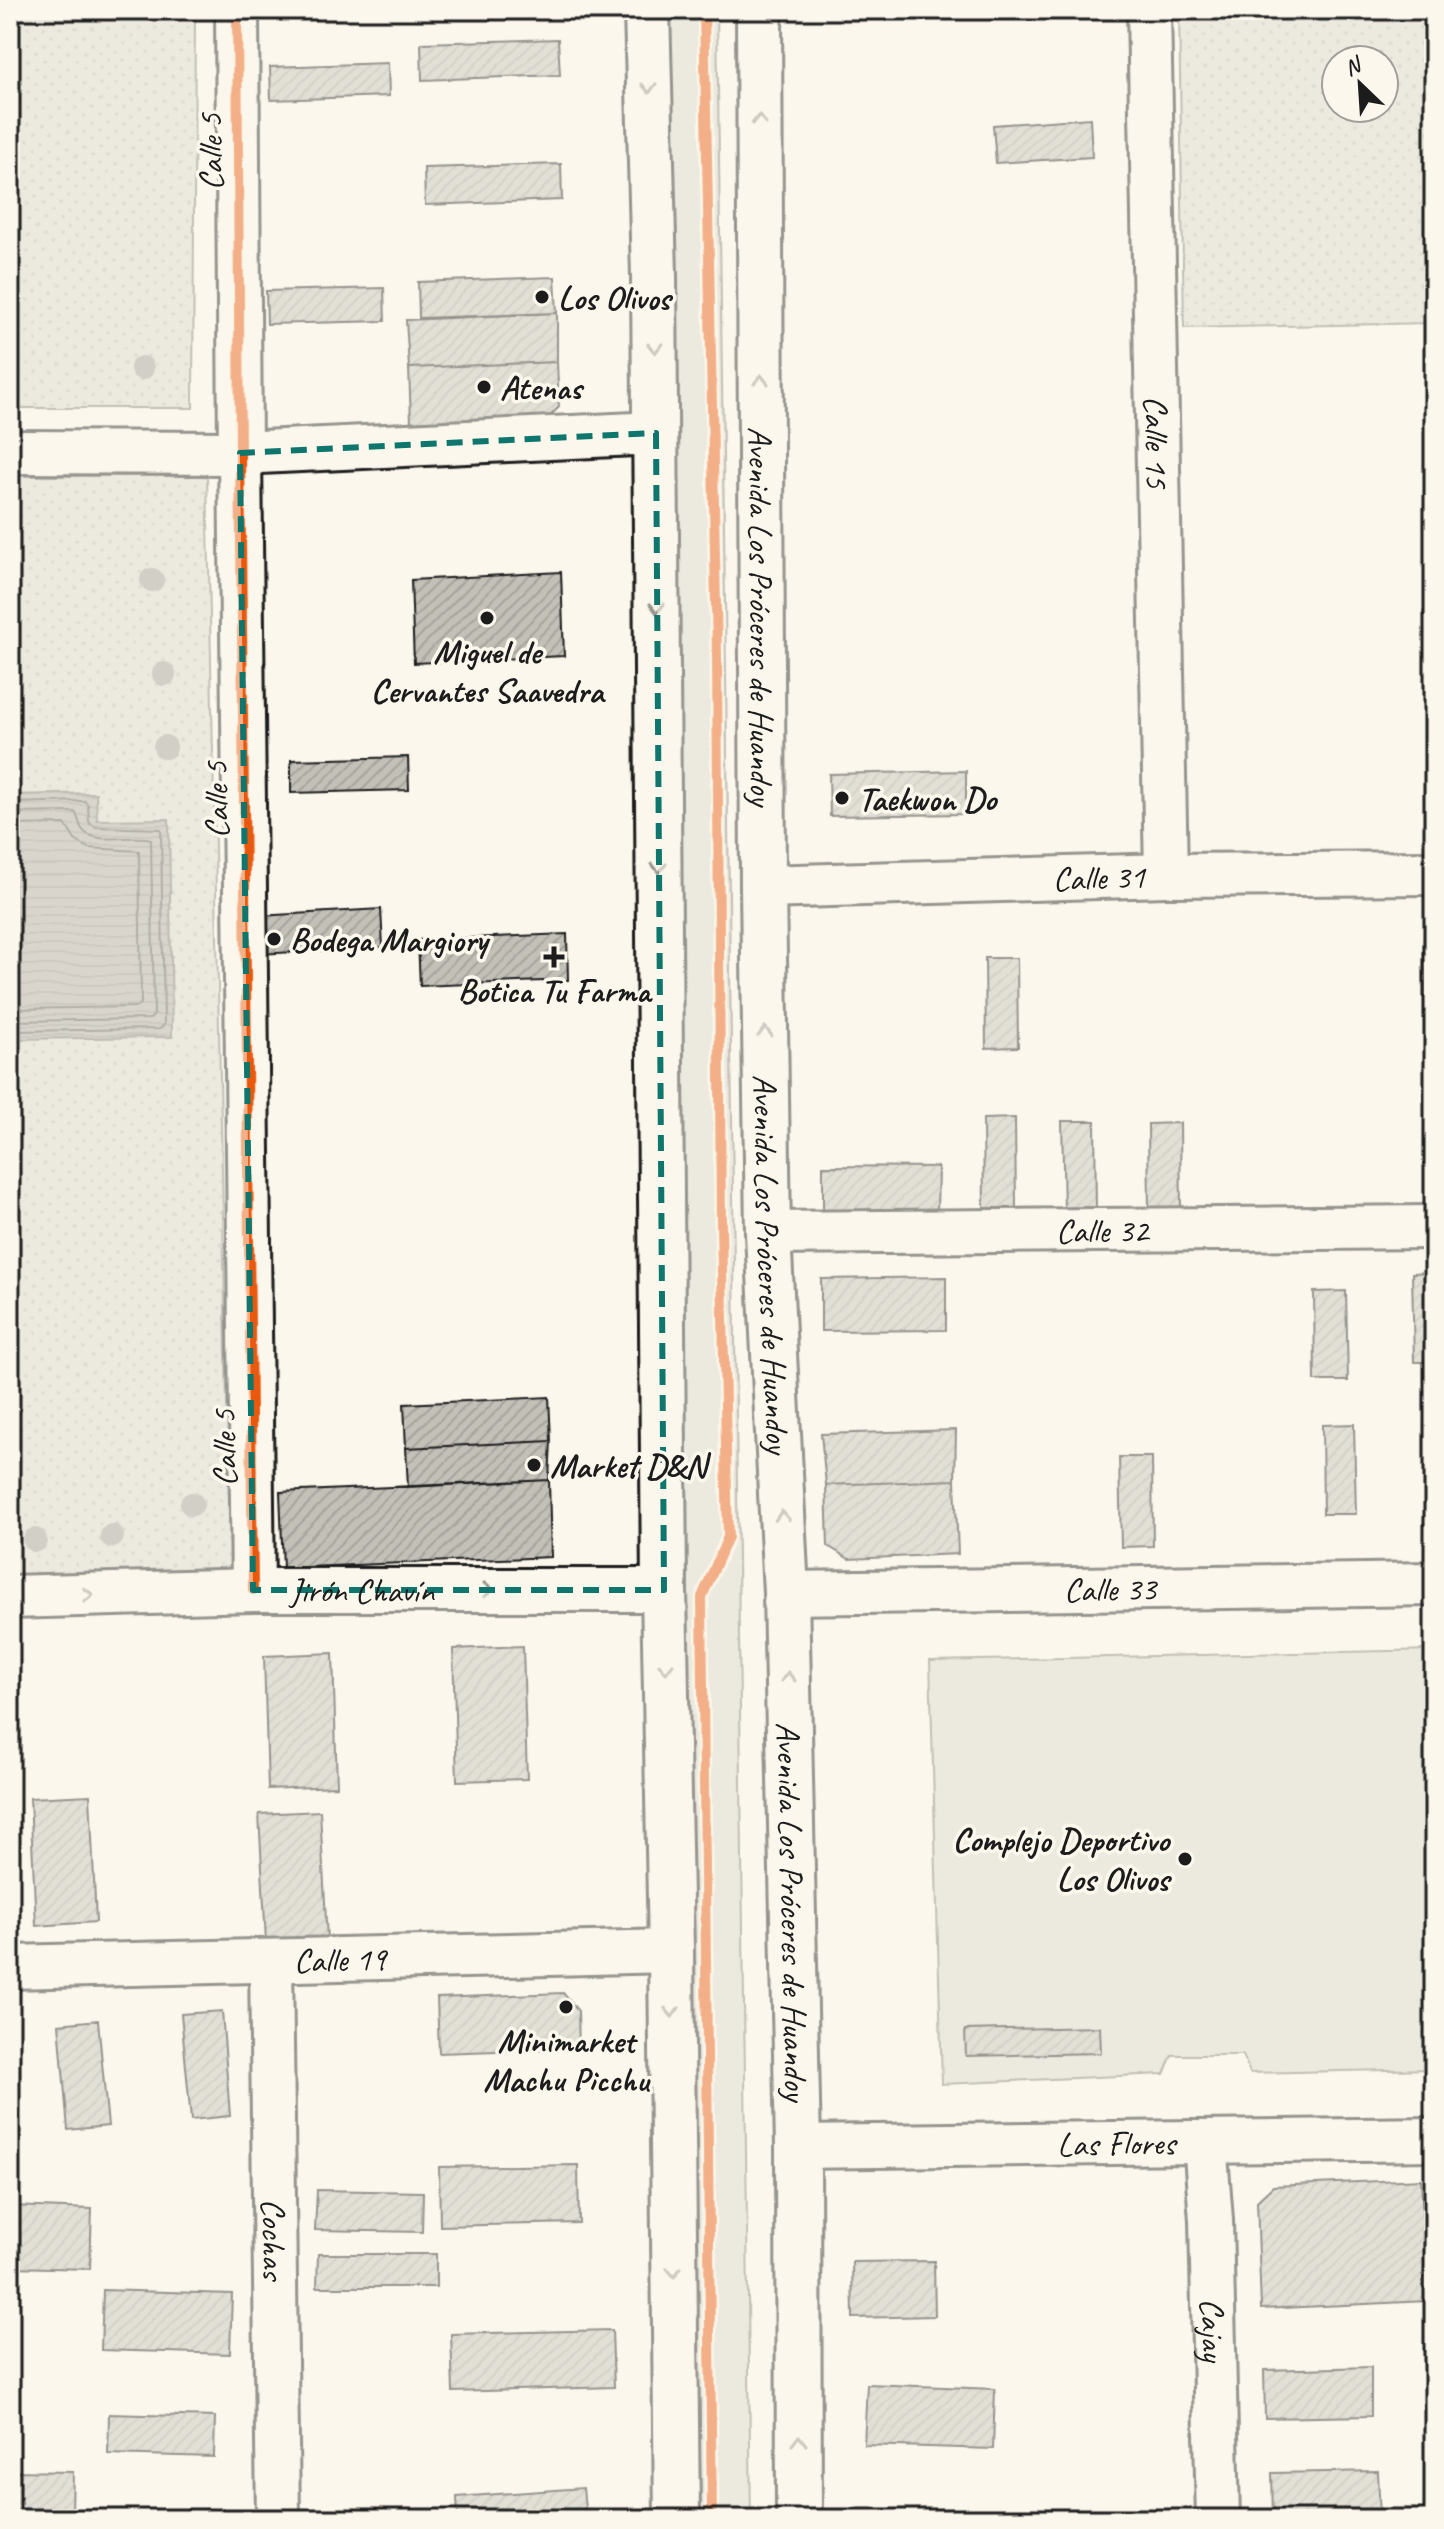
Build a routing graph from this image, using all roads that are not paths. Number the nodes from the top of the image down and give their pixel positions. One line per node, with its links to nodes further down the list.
1 (237, 10): 7 (street, Calle 5)
2 (647, 10): 5 (main road, one-way to 5)
3 (759, 10): 10 (main road, Avenida Los Próceres de Huandoy, one-way to 3)
4 (1149, 10): 9 (street, Calle 15)
5 (656, 433): 7 (street); 15 (main road, one-way to 15)
6 (10, 452): 7 (street)
7 (240, 453): 14 (street, Calle 5)
8 (1434, 873): 9 (street, Calle 31)
9 (1166, 875): 10 (street, Calle 31)
10 (763, 887): 12 (main road, Avenida Los Próceres de Huandoy, one-way to 10)
11 (1434, 1227): 12 (street, Calle 32)
12 (768, 1233): 16 (main road, Avenida Los Próceres de Huandoy, one-way to 12)
13 (1434, 1584): 16 (street, Calle 33)
14 (253, 1590): 15 (street, Jirón Chavín, one-way to 15); 17 (street, Jirón Chavín, one-way to 14)
15 (664, 1590): 18 (main road, one-way to 18)
16 (786, 1593): 23 (main road, Avenida Los Próceres de Huandoy, one-way to 16)
17 (10, 1597)
18 (671, 1951): 19 (street, Calle 19); 25 (main road, one-way to 25)
19 (271, 1961): 20 (street, Calle 19); 24 (street, Cochas)
20 (10, 1967)
21 (1434, 2139): 22 (street, Las Flores)
22 (1205, 2142): 23 (street, Las Flores); 27 (street, Cajay)
23 (798, 2147): 26 (main road, Avenida Los Próceres de Huandoy, one-way to 23)
24 (278, 2519)
25 (677, 2519)
26 (799, 2519)
27 (1218, 2519)

